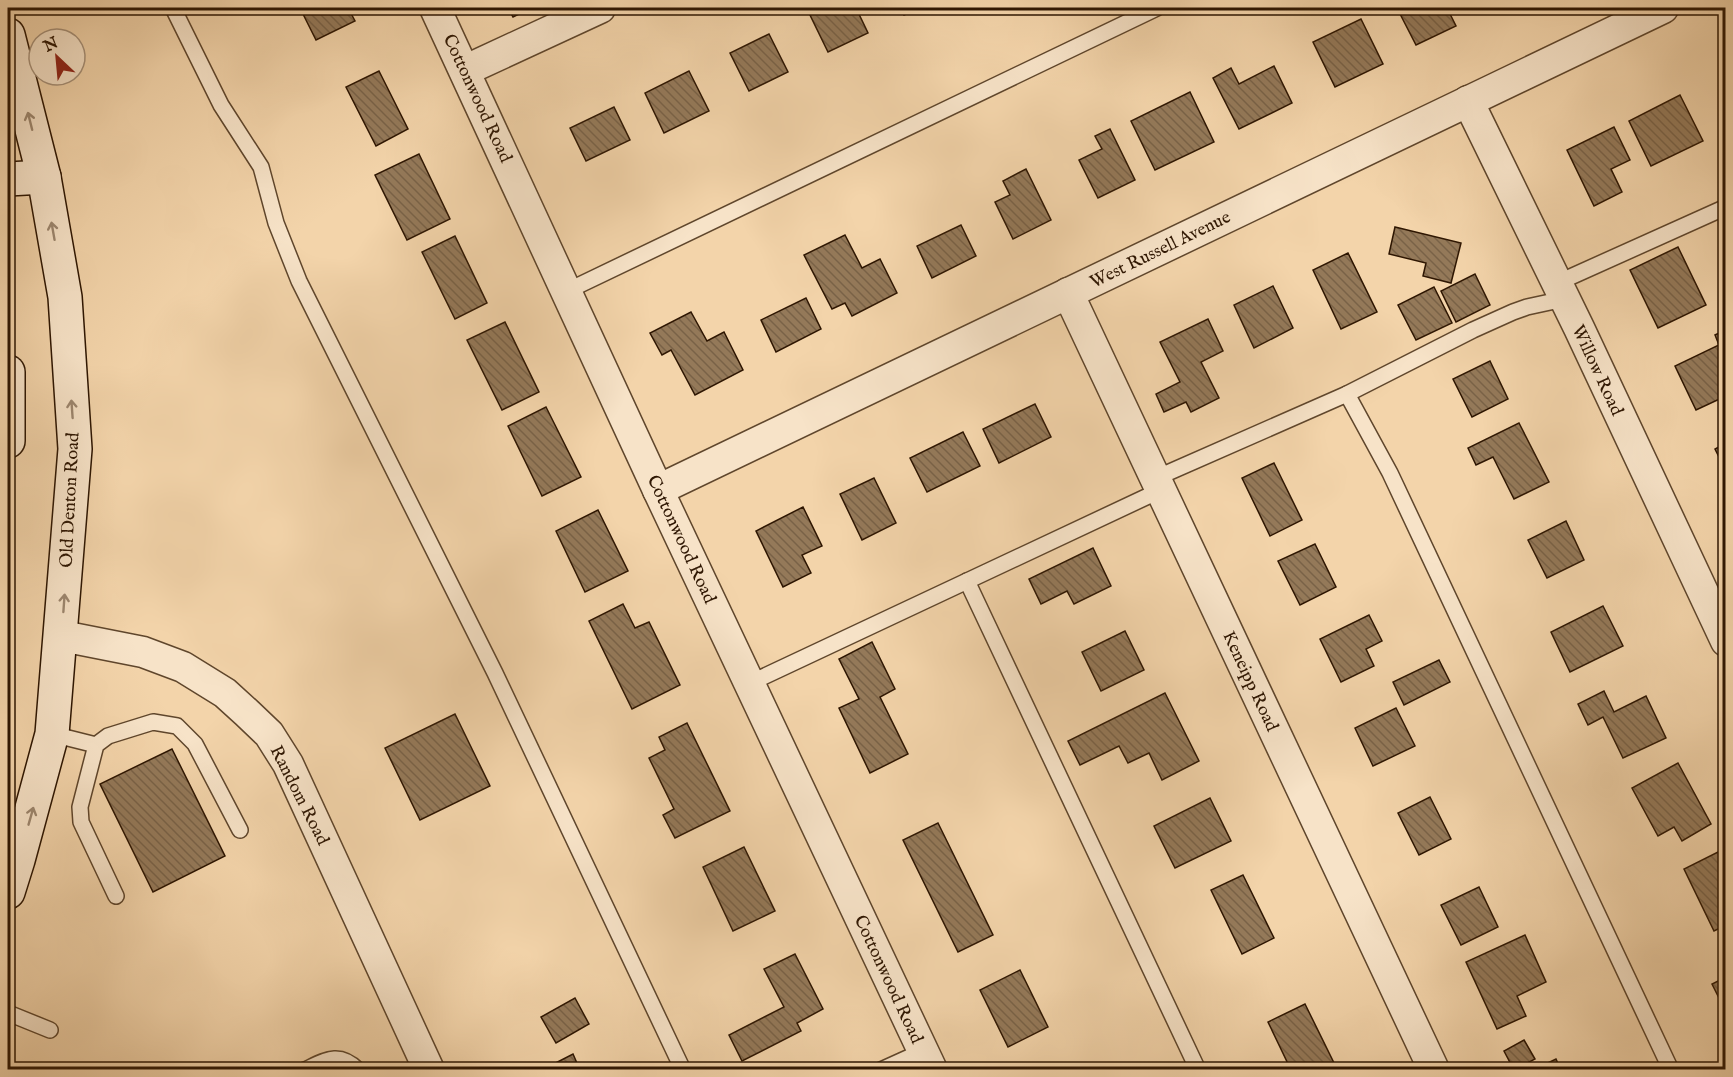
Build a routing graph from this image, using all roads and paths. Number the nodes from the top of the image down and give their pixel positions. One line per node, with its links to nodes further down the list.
1 (173, 8): 35 (lane)
2 (435, 8): 7 (street, Cottonwood Road)
3 (600, 8): 7 (street)
4 (1157, 8): 12 (lane)
5 (1663, 8): 8 (street, West Russell Avenue)
6 (8, 35): 9 (main road, Old Denton Road, one-way to 6)
7 (466, 70): 12 (street, Cottonwood Road)
8 (1468, 101): 13 (street, Willow Road); 14 (street, West Russell Avenue)
9 (44, 177): 10 (main road); 21 (main road, Old Denton Road, one-way to 9)
10 (8, 179)
11 (1725, 207): 13 (lane)
12 (567, 291): 19 (street, Cottonwood Road)
13 (1561, 291): 16 (lane); 22 (street, Willow Road)
14 (1068, 293): 18 (street, Keneipp Road); 19 (street, West Russell Avenue)
15 (8, 372): 17 (main road)
16 (1347, 394): 18 (lane); 39 (lane)
17 (8, 441)
18 (1159, 484): 20 (lane); 38 (street, Keneipp Road)
19 (658, 490): 23 (street, Cottonwood Road)
20 (967, 581): 23 (lane); 37 (lane)
21 (62, 636): 24 (main road, Old Denton Road); 34 (street, Random Road)
22 (1725, 642)
23 (750, 683): 31 (street, Cottonwood Road)
24 (52, 734): 25 (lane); 27 (main road, Old Denton Road, one-way to 24)
25 (96, 745): 26 (lane); 28 (lane)
26 (240, 830)
27 (8, 892)
28 (116, 896)
29 (8, 1013): 30 (lane)
30 (50, 1030)
31 (928, 1060): 36 (lane)
32 (305, 1070): 33 (lane)
33 (358, 1070)
34 (429, 1070)
35 (683, 1070)
36 (881, 1070)
37 (1198, 1070)
38 (1434, 1070)
39 (1671, 1070)

